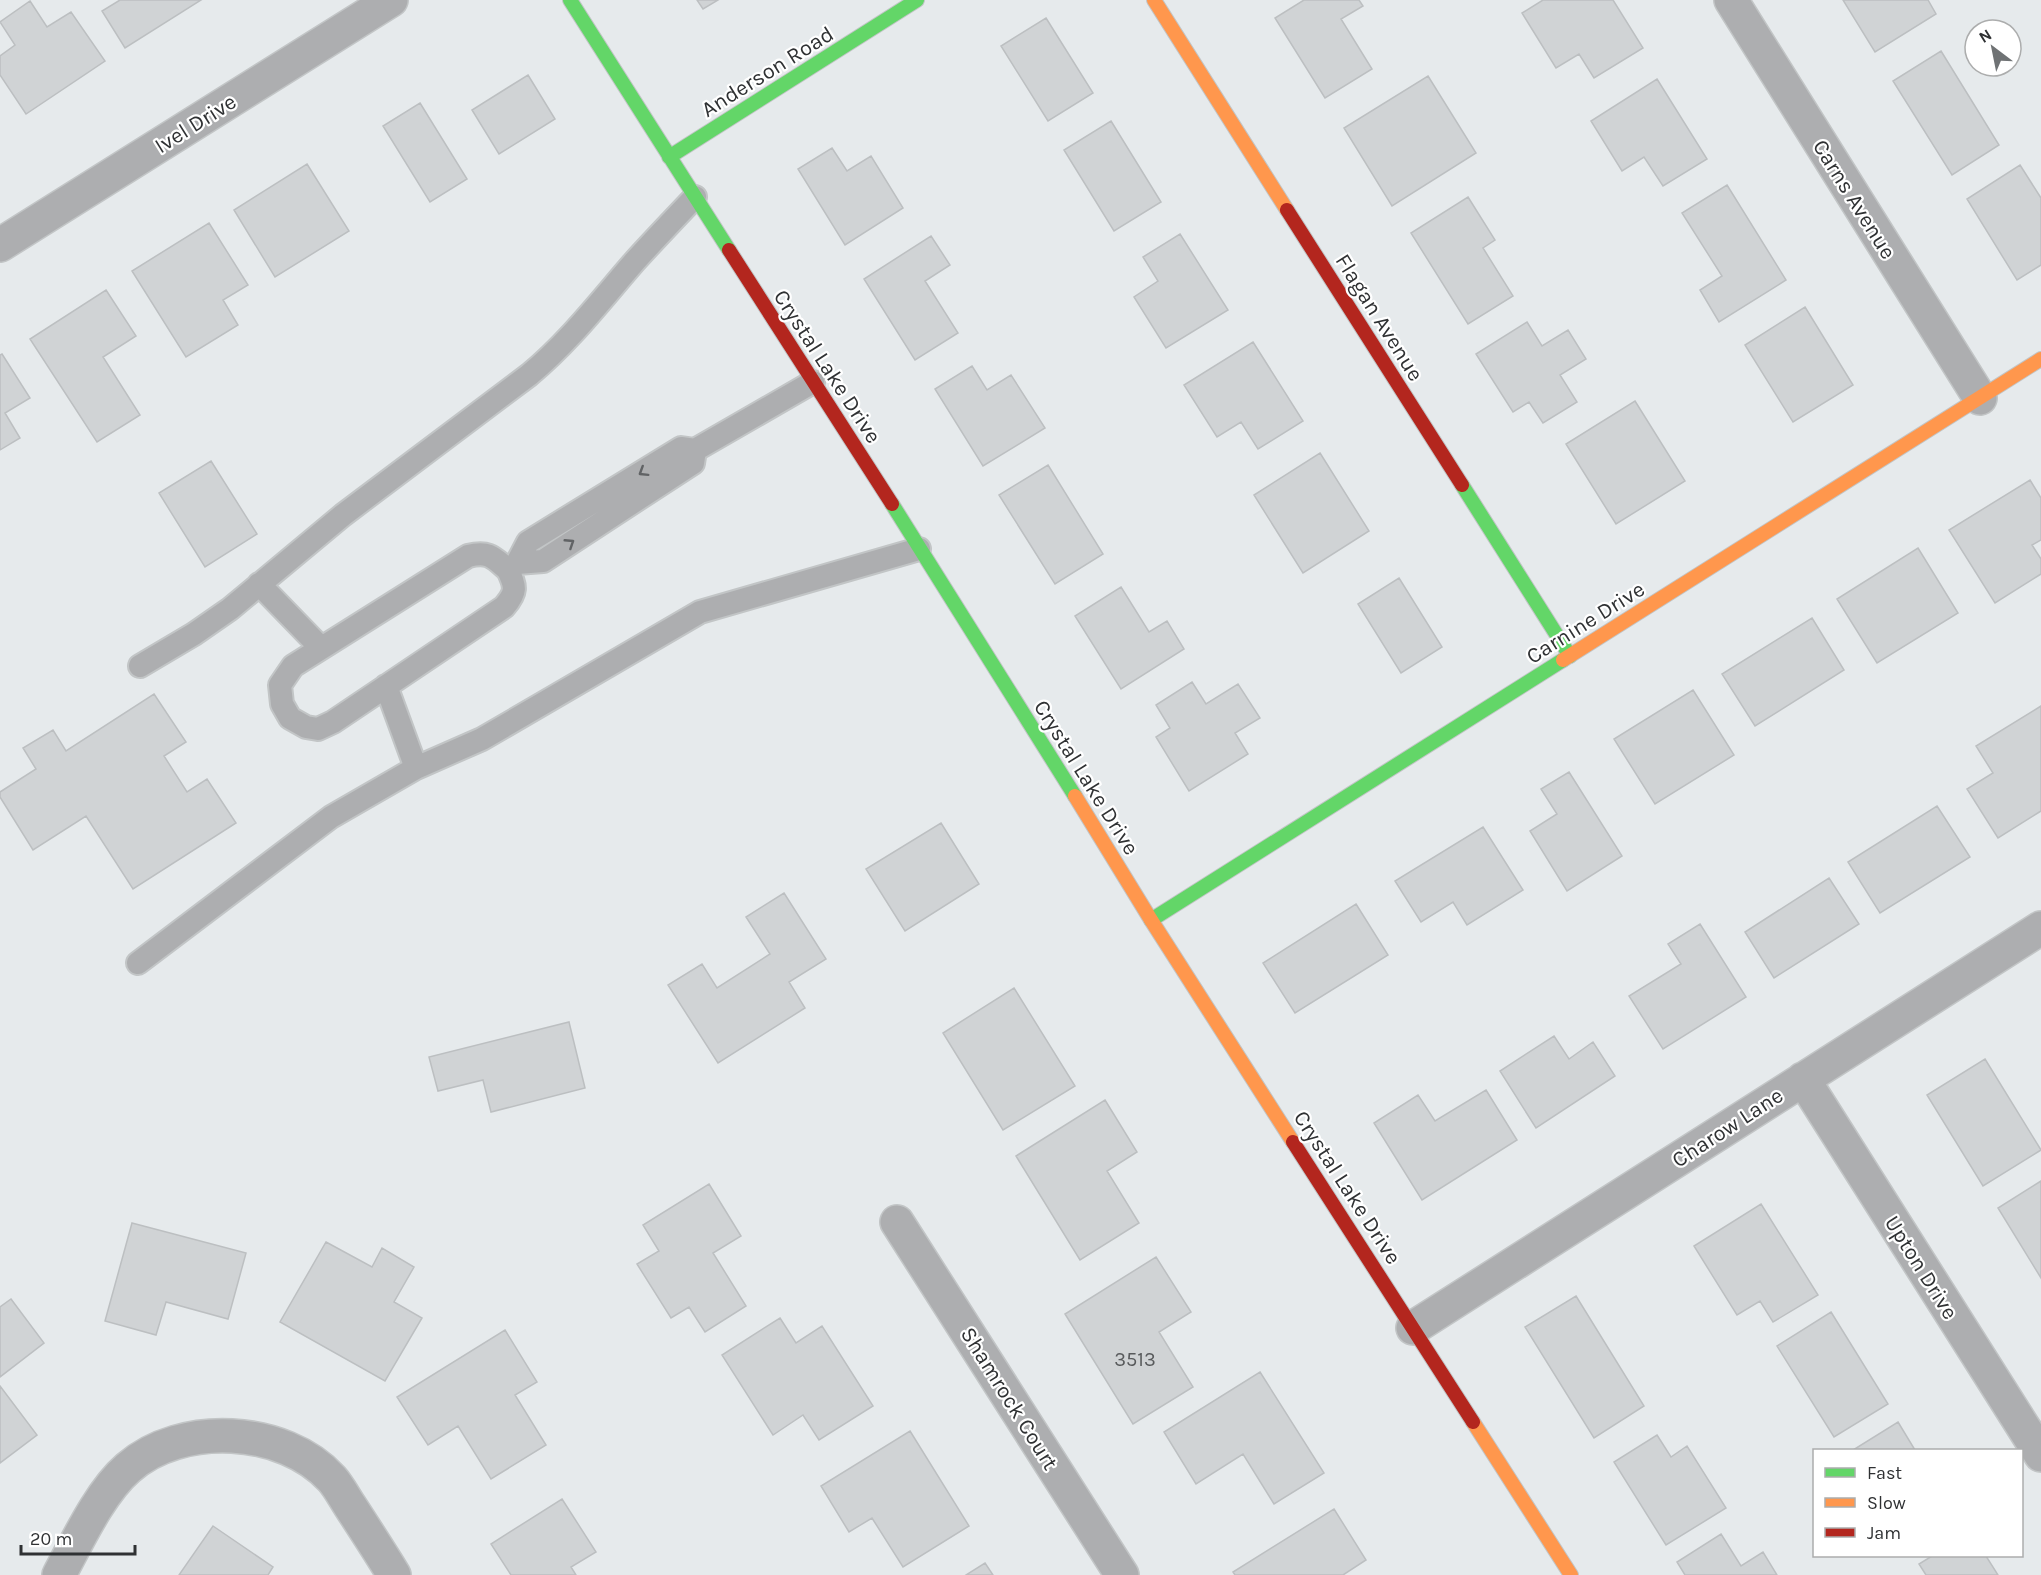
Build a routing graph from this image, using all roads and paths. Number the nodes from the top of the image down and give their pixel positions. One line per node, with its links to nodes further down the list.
1 (391, 0): 8 (street, Ivel Drive)
2 (570, 0): 6 (street, Crystal Lake Drive)
3 (917, 0): 6 (street, Anderson Road)
4 (1154, 0): 16 (street, Flagan Avenue)
5 (1731, 0): 11 (street, Carns Avenue)
6 (669, 157): 7 (street, Crystal Lake Drive)
7 (695, 197): 10 (street, Crystal Lake Drive); 14 (lane)
8 (0, 245)
9 (2041, 359): 11 (street, Carnine Drive)
10 (813, 382): 12 (street, Crystal Lake Drive); 13 (lane)
11 (1980, 398): 16 (street, Carnine Drive)
12 (919, 549): 19 (lane); 20 (street, Crystal Lake Drive)
13 (512, 566): 15 (lane); 18 (lane)
14 (259, 584): 15 (lane); 17 (lane)
15 (321, 648): 18 (lane)
16 (1570, 656): 20 (street, Carnine Drive)
17 (140, 666)
18 (387, 686): 19 (lane)
19 (416, 768): 22 (lane)
20 (1151, 920): 25 (street, Crystal Lake Drive)
21 (2041, 928): 23 (street, Charow Lane)
22 (138, 963)
23 (1803, 1079): 25 (street, Charow Lane); 26 (street, Upton Drive)
24 (897, 1222): 29 (street, Shamrock Court)
25 (1413, 1328): 30 (street, Crystal Lake Drive)
26 (2041, 1455)
27 (59, 1575): 28 (street)
28 (394, 1575)
29 (1122, 1575)
30 (1571, 1575)

